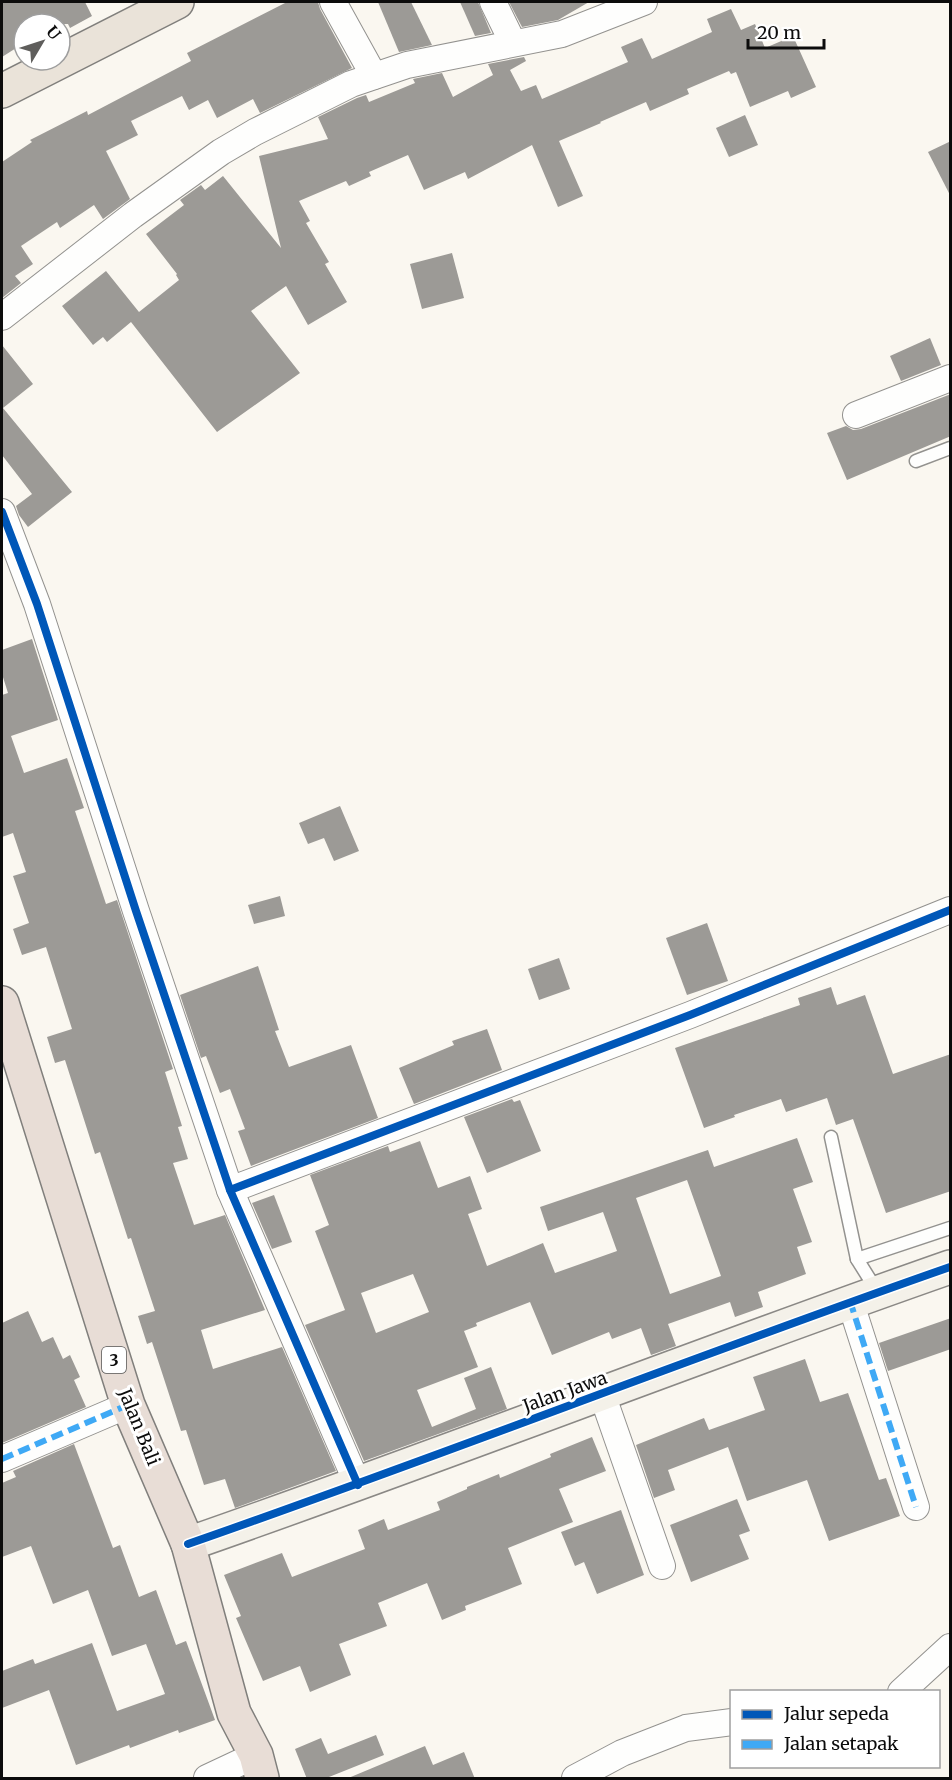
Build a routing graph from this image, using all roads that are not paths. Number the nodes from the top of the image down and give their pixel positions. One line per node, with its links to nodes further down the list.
1 (177, 2): 6 (main road)
2 (333, 2): 5 (street)
3 (644, 2): 4 (street)
4 (505, 26): 5 (street)
5 (368, 66): 7 (street)
6 (2, 91)
7 (2, 318)
8 (951, 378): 9 (street)
9 (856, 415)
10 (951, 448): 11 (lane)
11 (916, 461)
12 (2, 512): 16 (street)
13 (951, 910): 16 (street)
14 (3, 1010): 22 (highway, Jalan Bali / 3)
15 (831, 1137): 18 (lane)
16 (230, 1190): 24 (street)
17 (951, 1228): 18 (lane)
18 (857, 1259): 20 (lane)
19 (951, 1267): 20 (street, Jalan Jawa)
20 (864, 1297): 21 (street, Jalan Jawa); 25 (street)
21 (602, 1395): 24 (street, Jalan Jawa); 27 (street)
22 (128, 1405): 23 (street); 26 (highway, Jalan Bali / 3)
23 (2, 1459)
24 (358, 1485): 26 (street, Jalan Jawa)
25 (916, 1507)
26 (188, 1544): 31 (highway, Jalan Bali / 3)
27 (662, 1566)
28 (951, 1647): 29 (street)
29 (903, 1690)
30 (730, 1722): 33 (street)
31 (259, 1767): 32 (street)
32 (207, 1779)
33 (575, 1779)

